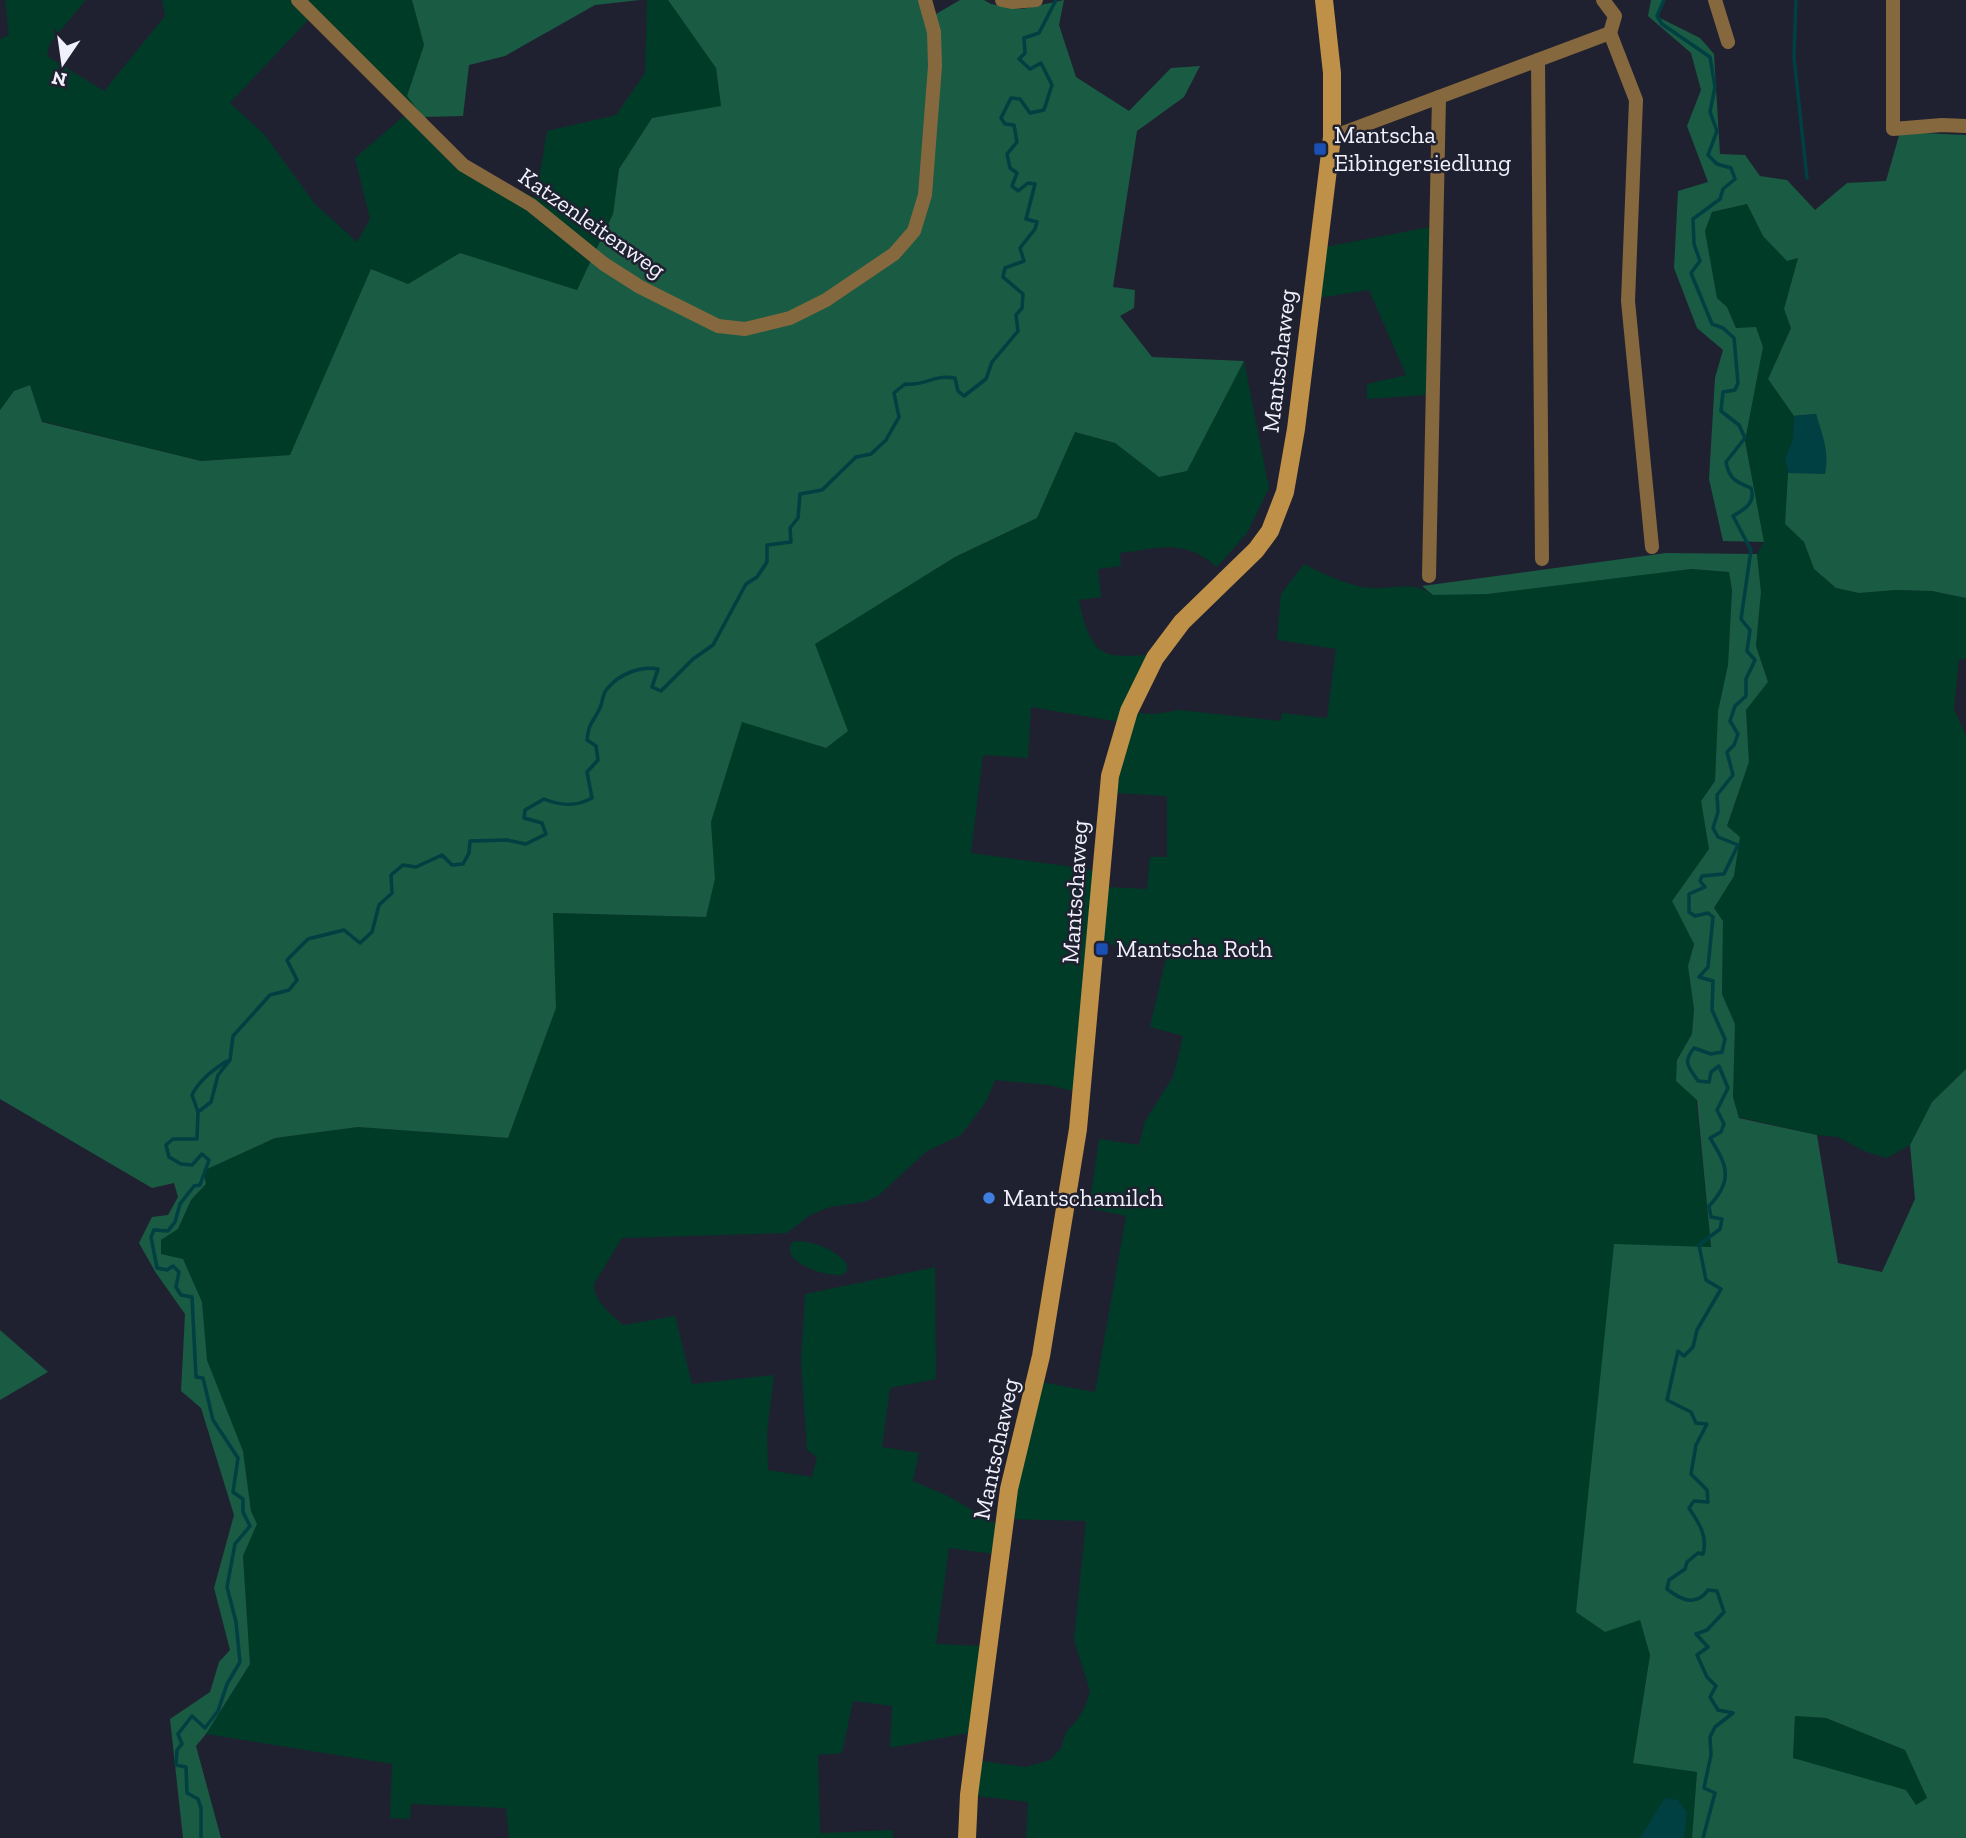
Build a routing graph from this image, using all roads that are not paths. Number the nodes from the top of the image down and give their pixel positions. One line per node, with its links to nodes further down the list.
1 (298, 0): 2 (street, Katzenleitenweg)
2 (925, 0)
3 (1002, 0): 4 (street)
4 (1036, 0)
5 (1324, 0): 14 (street, Mantschaweg)
6 (1603, 0): 9 (street)
7 (1715, 0): 10 (street)
8 (1894, 0): 13 (street)
9 (1610, 33): 11 (street); 15 (street)
10 (1728, 42)
11 (1538, 60): 12 (street); 16 (street)
12 (1438, 97): 14 (street); 17 (street)
13 (1966, 126)
14 (1332, 137): 18 (street, Mantschaweg)
15 (1652, 547)
16 (1542, 559)
17 (1429, 576)
18 (967, 1838)

